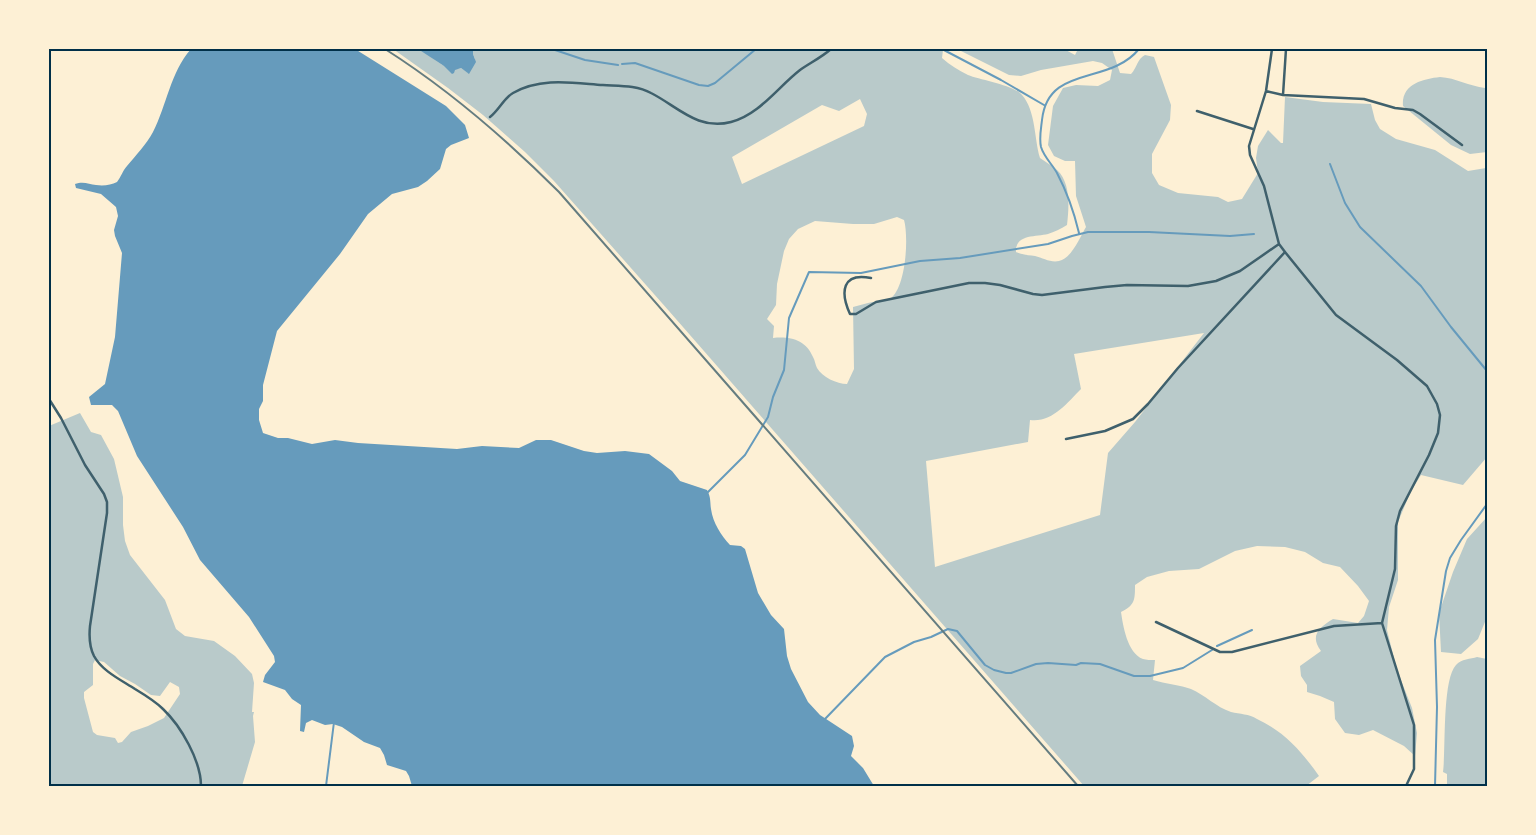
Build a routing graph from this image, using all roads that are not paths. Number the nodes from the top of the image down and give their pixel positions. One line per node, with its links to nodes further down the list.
1 (832, 49): 7 (street)
2 (1272, 49): 4 (street)
3 (1286, 49): 5 (street)
4 (1266, 91): 5 (street); 8 (street)
5 (1283, 95): 9 (street)
6 (1197, 110): 8 (street)
7 (490, 117)
8 (1253, 129): 10 (street)
9 (1462, 145)
10 (1280, 244): 11 (street); 12 (street)
11 (1285, 252): 14 (street); 16 (street)
12 (871, 278)
13 (49, 399): 17 (street)
14 (1066, 438)
15 (1156, 622): 16 (street)
16 (1382, 623): 18 (street)
17 (201, 786)
18 (1406, 786)

